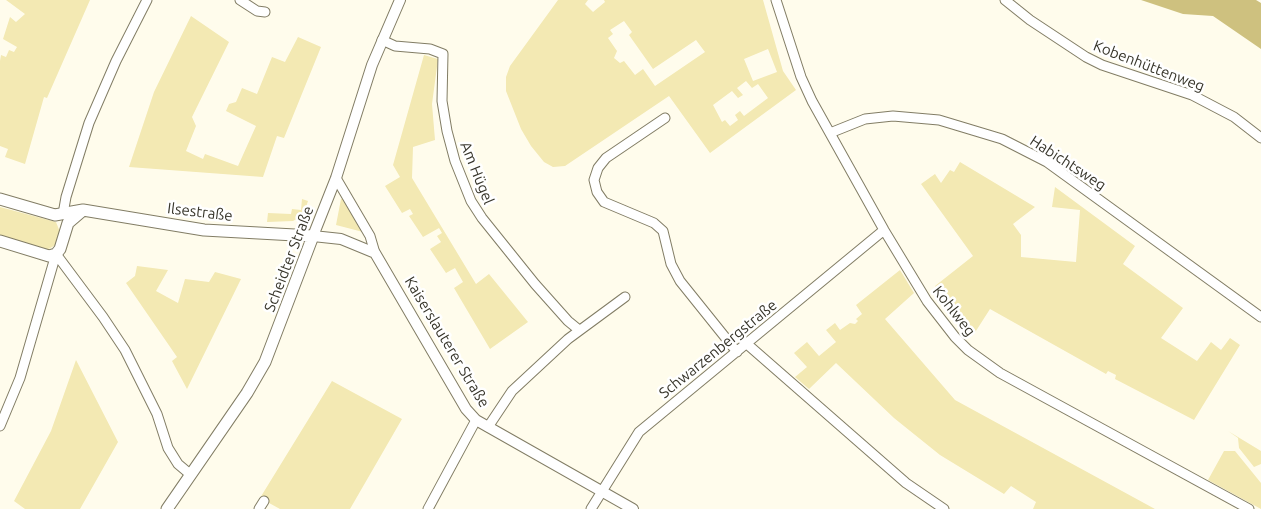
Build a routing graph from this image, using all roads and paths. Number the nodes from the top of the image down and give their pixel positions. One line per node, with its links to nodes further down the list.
1 (147, 0): 13 (street)
2 (240, 0): 6 (street)
3 (400, 0): 7 (street, Scheidter Straße)
4 (776, 0): 9 (street, Kohlweg)
5 (1005, 0): 10 (street, Kobenhüttenweg)
6 (266, 12)
7 (382, 40): 11 (street, Scheidter Straße); 21 (street, Am Hügel)
8 (665, 118): 23 (street)
9 (830, 133): 14 (street, Kohlweg); 20 (street, Habichtsweg)
10 (1261, 138)
11 (336, 178): 15 (street, Scheidter Straße); 17 (street, Kaiserslauterer Straße)
12 (0, 199): 13 (main road)
13 (65, 219): 15 (main road, Ilsestraße); 18 (main road)
14 (884, 230): 22 (street, Schwarzenbergstraße); 36 (street, Kohlweg)
15 (313, 236): 17 (street); 27 (main road, Scheidter Straße)
16 (0, 241): 18 (main road)
17 (376, 253): 24 (street, Kaiserslauterer Straße)
18 (56, 254): 25 (street); 27 (street)
19 (625, 297): 21 (street)
20 (1261, 317)
21 (579, 330): 26 (street)
22 (747, 344): 23 (street, Schwarzenbergstraße); 35 (street)
23 (737, 352): 28 (street, Schwarzenbergstraße)
24 (476, 420): 26 (street, Kaiserslauterer Straße); 32 (street)
25 (0, 426)
26 (488, 427): 28 (street, Kaiserslauterer Straße)
27 (190, 475): 30 (main road, Scheidter Straße)
28 (602, 491): 33 (street, Schwarzenbergstraße); 34 (street, Kaiserslauterer Straße)
29 (264, 501): 31 (street)
30 (167, 509)
31 (259, 509)
32 (428, 509)
33 (591, 509)
34 (633, 509)
35 (944, 509)
36 (1249, 509)

